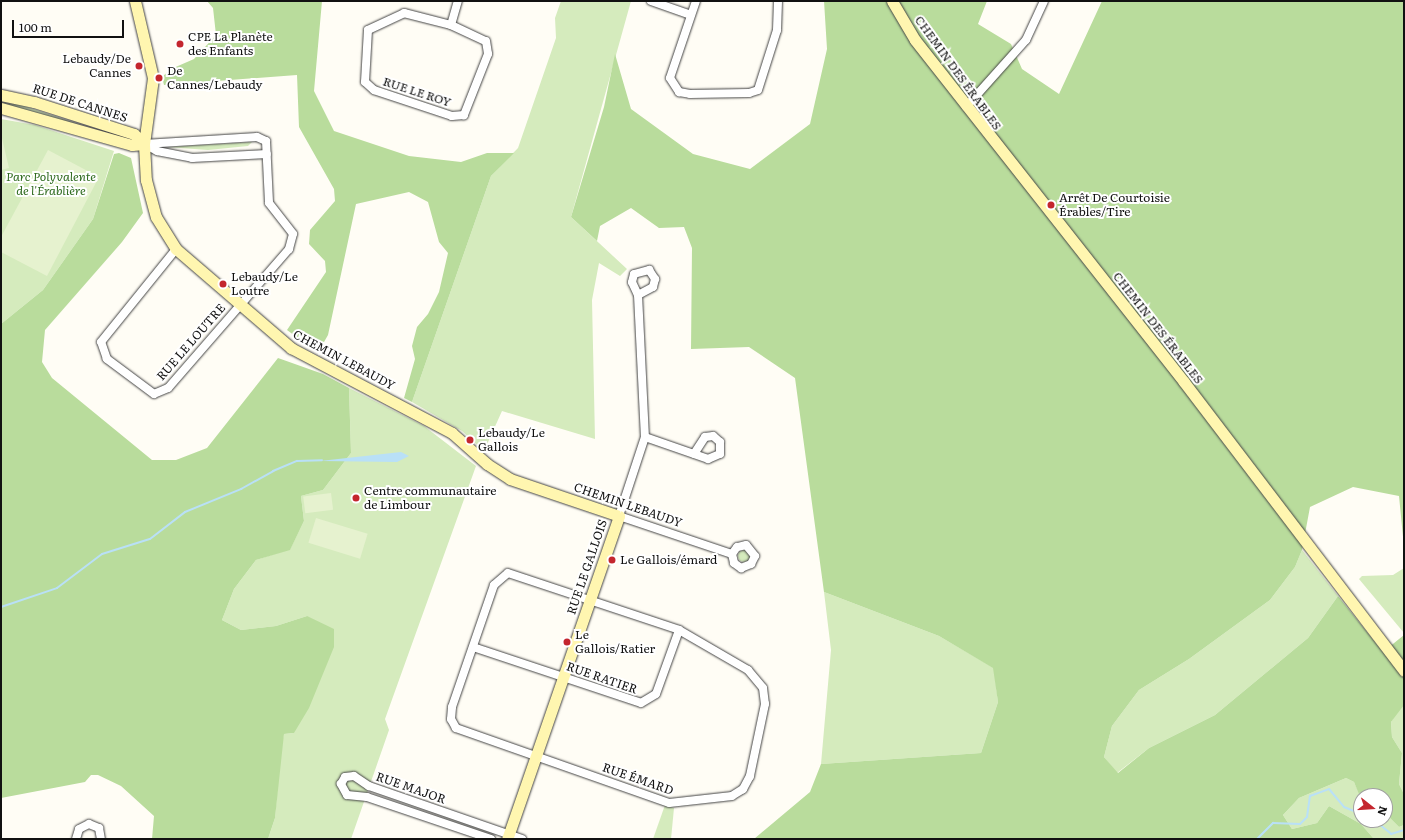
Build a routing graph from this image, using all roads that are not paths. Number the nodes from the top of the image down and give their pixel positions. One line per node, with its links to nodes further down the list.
1 (135, 1): 13 (street, CHEMIN LEBAUDY)
2 (458, 1): 9 (street)
3 (651, 1): 8 (street)
4 (696, 1): 8 (street)
5 (778, 1): 8 (street)
6 (892, 1): 11 (street, CHEMIN DES ÉRABLES)
7 (1044, 1): 11 (street)
8 (691, 15)
9 (450, 25): 9 (street, RUE LE ROY)
10 (1, 95): 13 (street, RUE DE CANNES)
11 (966, 107): 25 (street, CHEMIN DES ÉRABLES)
12 (1, 108): 13 (street, RUE DE CANNES)
13 (144, 144): 14 (street); 14 (street, RUE LE LOUTRE); 15 (street, CHEMIN LEBAUDY)
14 (267, 154): 17 (street, RUE LE LOUTRE)
15 (176, 249): 17 (street, CHEMIN LEBAUDY); 17 (street, RUE LE LOUTRE)
16 (638, 295): 18 (street, RUE LE GALLOIS)
17 (239, 305): 20 (street, CHEMIN LEBAUDY)
18 (645, 437): 19 (street); 20 (street, RUE LE GALLOIS)
19 (694, 454)
20 (619, 516): 21 (street, CHEMIN LEBAUDY); 22 (street, RUE LE GALLOIS)
21 (732, 554)
22 (590, 598): 23 (street, RUE ÉMARD); 24 (street, RUE ÉMARD); 26 (street, RUE LE GALLOIS)
23 (679, 630): 26 (street, RUE RATIER); 27 (street, RUE ÉMARD)
24 (473, 647): 26 (street, RUE RATIER); 27 (street, RUE ÉMARD)
25 (1404, 671)
26 (563, 677): 27 (street, RUE LE GALLOIS)
27 (535, 757): 28 (street, RUE LE GALLOIS)
28 (508, 837): 31 (street, RUE MAJOR); 32 (street, RUE MAJOR)
29 (76, 839): 30 (street)
30 (101, 839)
31 (490, 839)
32 (522, 839)

